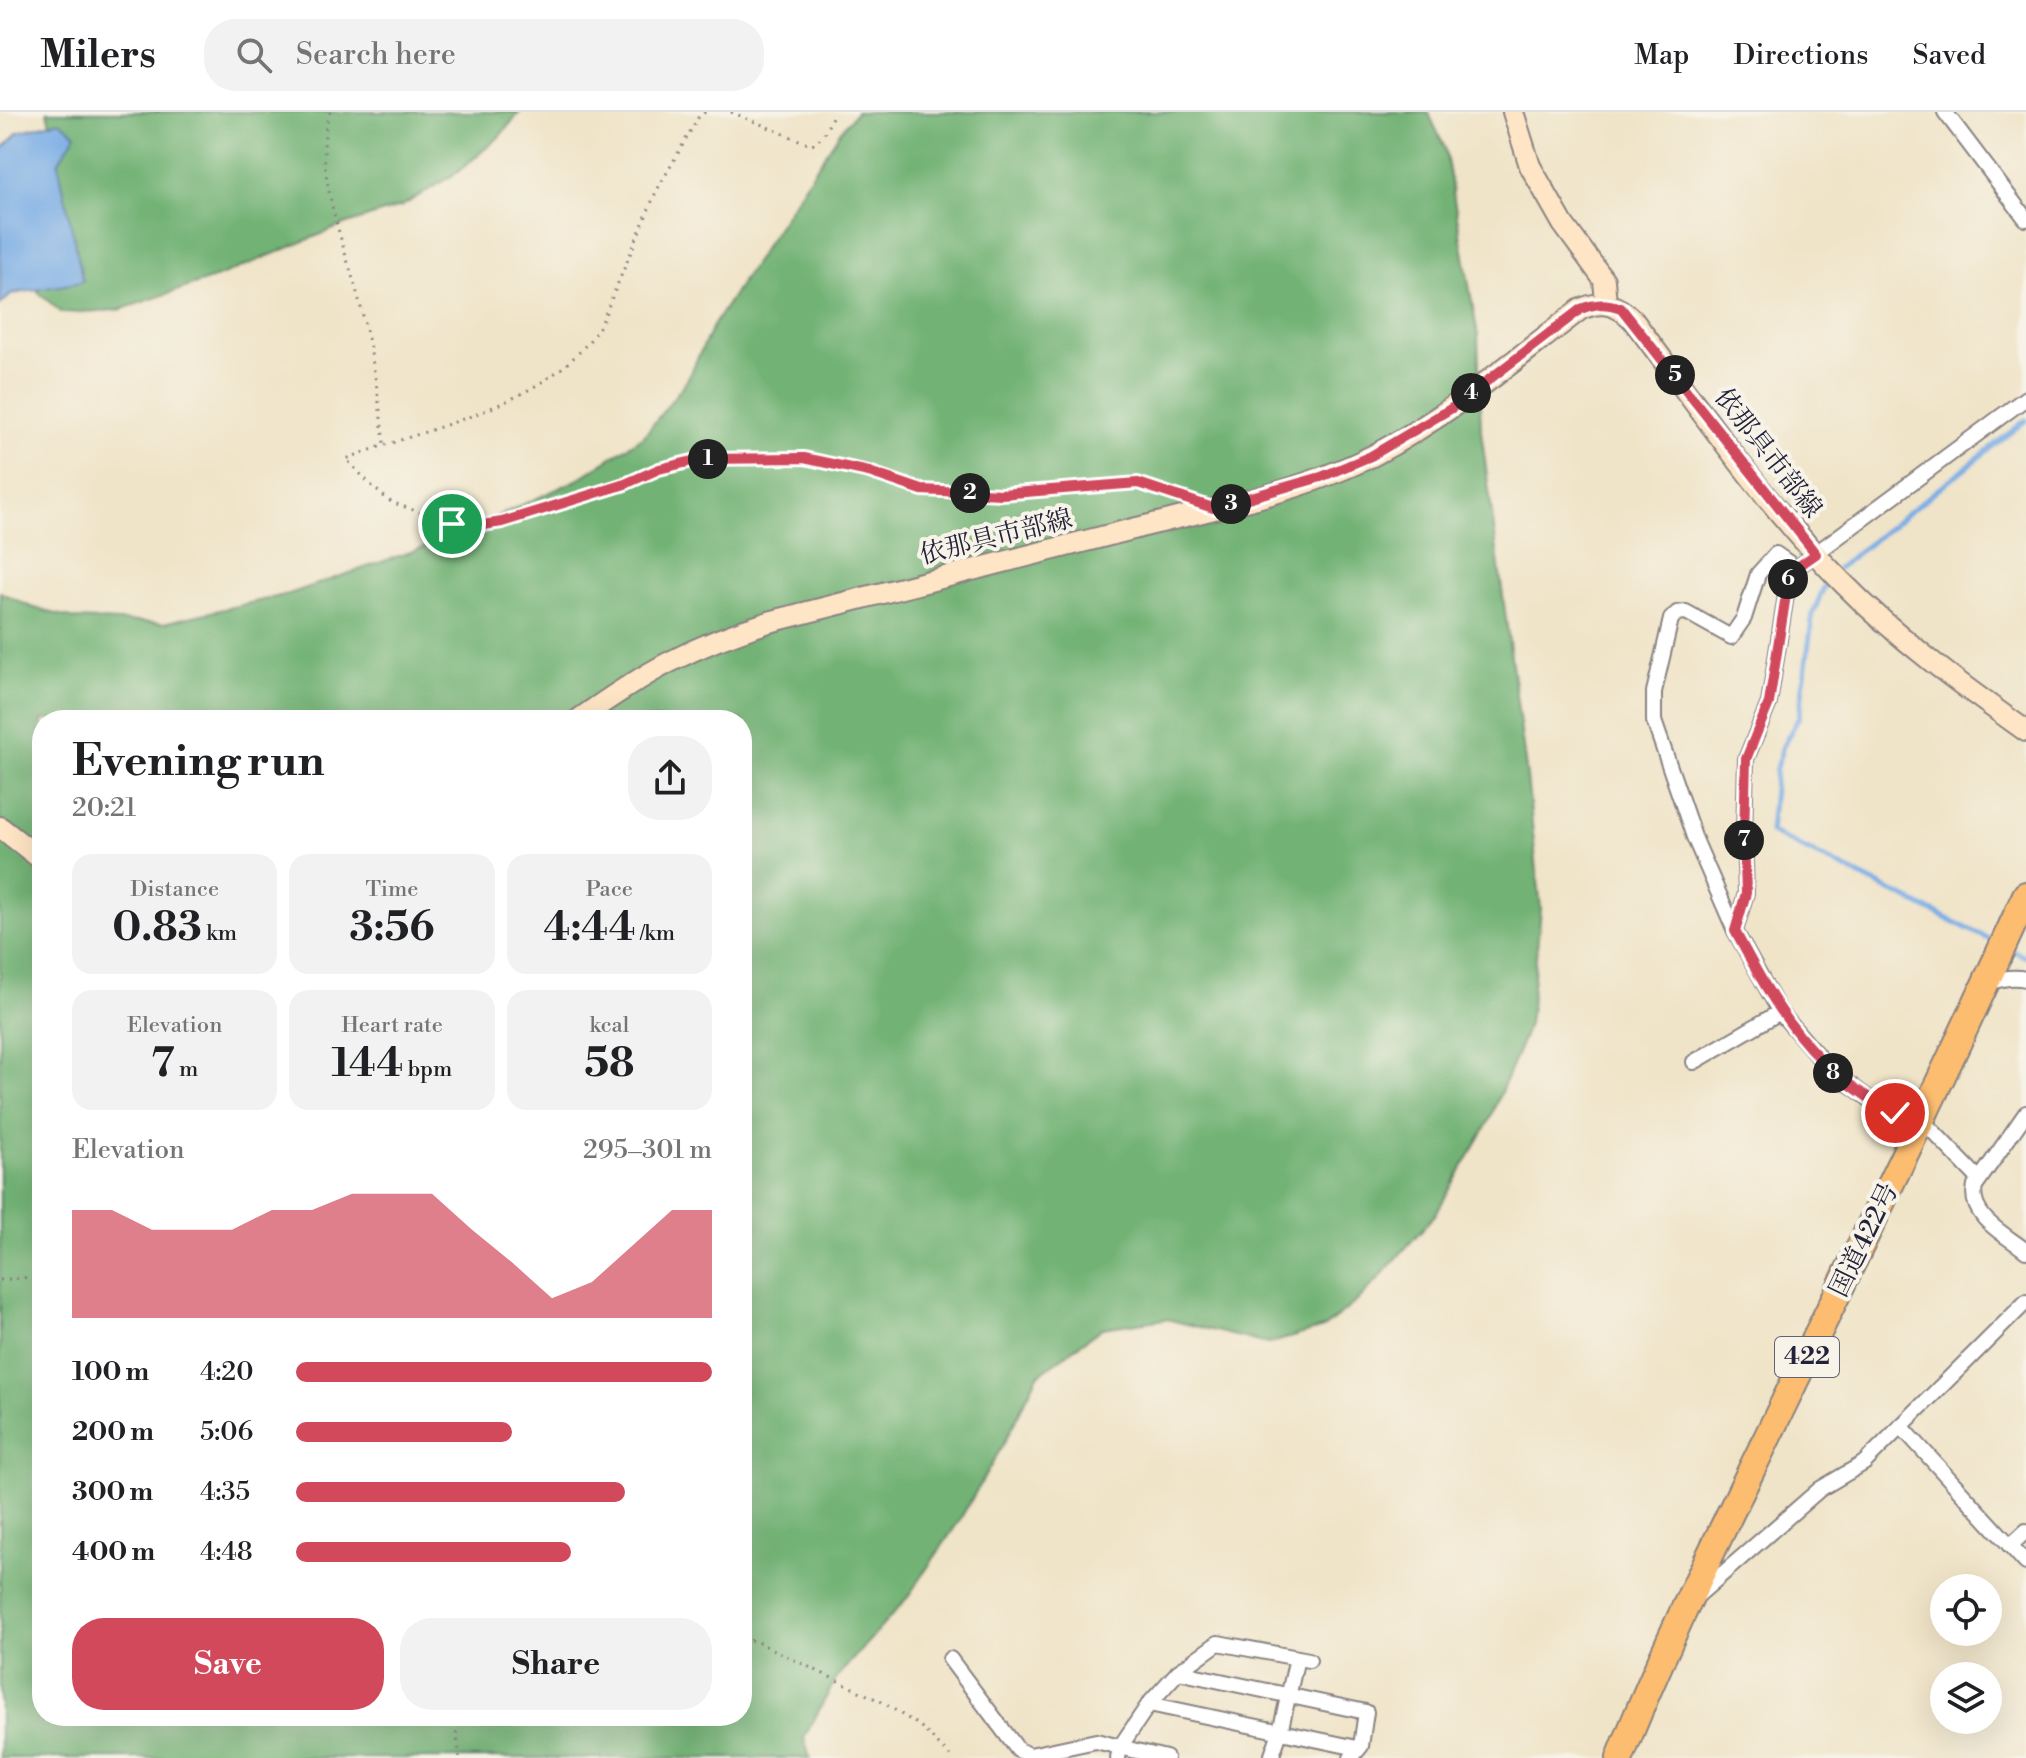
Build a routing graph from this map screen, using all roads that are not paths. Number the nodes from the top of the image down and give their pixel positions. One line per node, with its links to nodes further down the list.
1 (1513, 112): 4 (main road)
2 (1945, 112): 3 (street)
3 (2026, 219)
4 (1606, 303): 6 (main road, 依那具市部線); 8 (main road, 依那具市部線)
5 (2026, 398): 6 (street)
6 (1816, 554): 7 (street); 9 (main road, 依那具市部線)
7 (1796, 568): 13 (street); 13 (street)
8 (592, 710)
9 (2026, 731)
10 (0, 827): 11 (main road)
11 (32, 852)
12 (2026, 895): 15 (highway, 国道422号 / 422)
13 (1735, 931): 16 (street)
14 (2026, 979): 15 (street)
15 (1984, 985): 19 (highway, 国道422号 / 422)
16 (1780, 1012): 17 (street); 19 (street)
17 (1694, 1062)
18 (2026, 1113): 20 (street)
19 (1922, 1120): 20 (street); 27 (highway, 国道422号 / 422)
20 (1979, 1179): 21 (street)
21 (2026, 1251)
22 (2026, 1302): 23 (street)
23 (1901, 1426): 25 (street); 27 (street)
24 (2026, 1531): 25 (street)
25 (2010, 1546): 26 (street)
26 (2026, 1563)
27 (1686, 1605): 37 (highway, 国道422号 / 422)
28 (950, 1659): 33 (street)
29 (1178, 1672): 30 (street); 30 (street); 31 (street)
30 (1289, 1695): 32 (street); 34 (street)
31 (1149, 1704): 32 (street); 33 (street)
32 (1280, 1732): 34 (street); 36 (street)
33 (1119, 1753): 35 (street)
34 (1354, 1753)
35 (1166, 1758)
36 (1271, 1758)
37 (1620, 1758)

